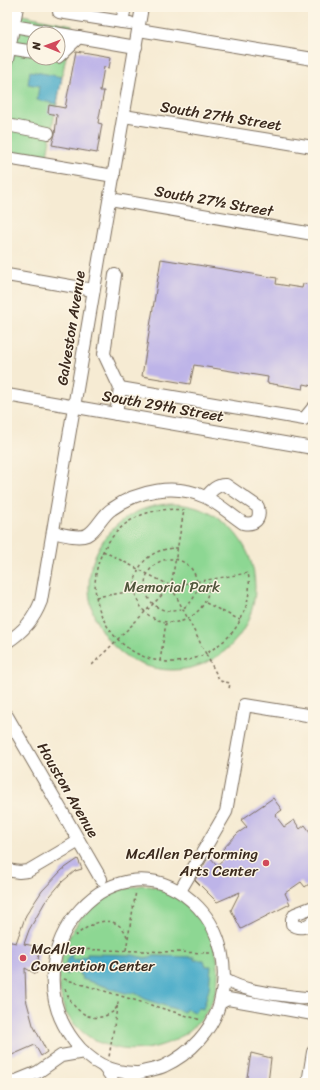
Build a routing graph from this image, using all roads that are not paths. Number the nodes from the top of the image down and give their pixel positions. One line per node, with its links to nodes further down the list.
1 (17, 7): 6 (street)
2 (125, 7): 5 (street)
3 (142, 7): 7 (street, Galveston Avenue)
4 (59, 12): 5 (street)
5 (122, 22): 7 (street)
6 (13, 26): 8 (street); 12 (street)
7 (139, 28): 9 (street, Galveston Avenue); 13 (street)
8 (80, 37): 9 (street); 10 (street)
9 (136, 46): 14 (street, Galveston Avenue)
10 (66, 50)
11 (26, 53): 12 (street)
12 (8, 54)
13 (313, 59)
14 (124, 116): 17 (street, South 27th Street); 19 (street, Galveston Avenue)
15 (7, 125): 16 (street)
16 (48, 133)
17 (313, 147)
18 (7, 158): 19 (street)
19 (114, 176): 20 (street, Galveston Avenue)
20 (110, 199): 21 (street, South 27½ Street); 24 (street, Galveston Avenue)
21 (313, 234)
22 (7, 275): 24 (street)
23 (115, 275): 25 (street)
24 (93, 290): 27 (street, Galveston Avenue)
25 (120, 388): 28 (street); 29 (street)
26 (7, 395): 27 (street, South 29th Street)
27 (75, 406): 29 (street, South 29th Street); 32 (street, Galveston Avenue)
28 (313, 408)
29 (116, 414): 30 (street, South 29th Street)
30 (313, 448)
31 (206, 498): 32 (street)
32 (53, 532): 33 (street, Galveston Avenue)
33 (7, 642)
34 (7, 716): 36 (street, Houston Avenue)
35 (313, 716): 40 (street)
36 (80, 841): 37 (street); 38 (street, Houston Avenue)
37 (7, 870)
38 (102, 879): 39 (street); 41 (street)
39 (119, 884): 40 (street); 41 (street)
40 (180, 891): 44 (street)
41 (98, 895): 48 (street)
42 (312, 909): 43 (street)
43 (313, 922)
44 (224, 979): 45 (street); 46 (street)
45 (313, 999)
46 (220, 1003): 47 (street); 53 (street)
47 (313, 1014)
48 (69, 1034): 49 (street); 51 (street)
49 (84, 1052): 51 (street); 52 (street)
50 (313, 1052): 56 (street)
51 (61, 1056): 54 (street)
52 (108, 1060): 53 (street); 55 (street)
53 (132, 1078)
54 (11, 1083)
55 (112, 1083)
56 (308, 1083)

